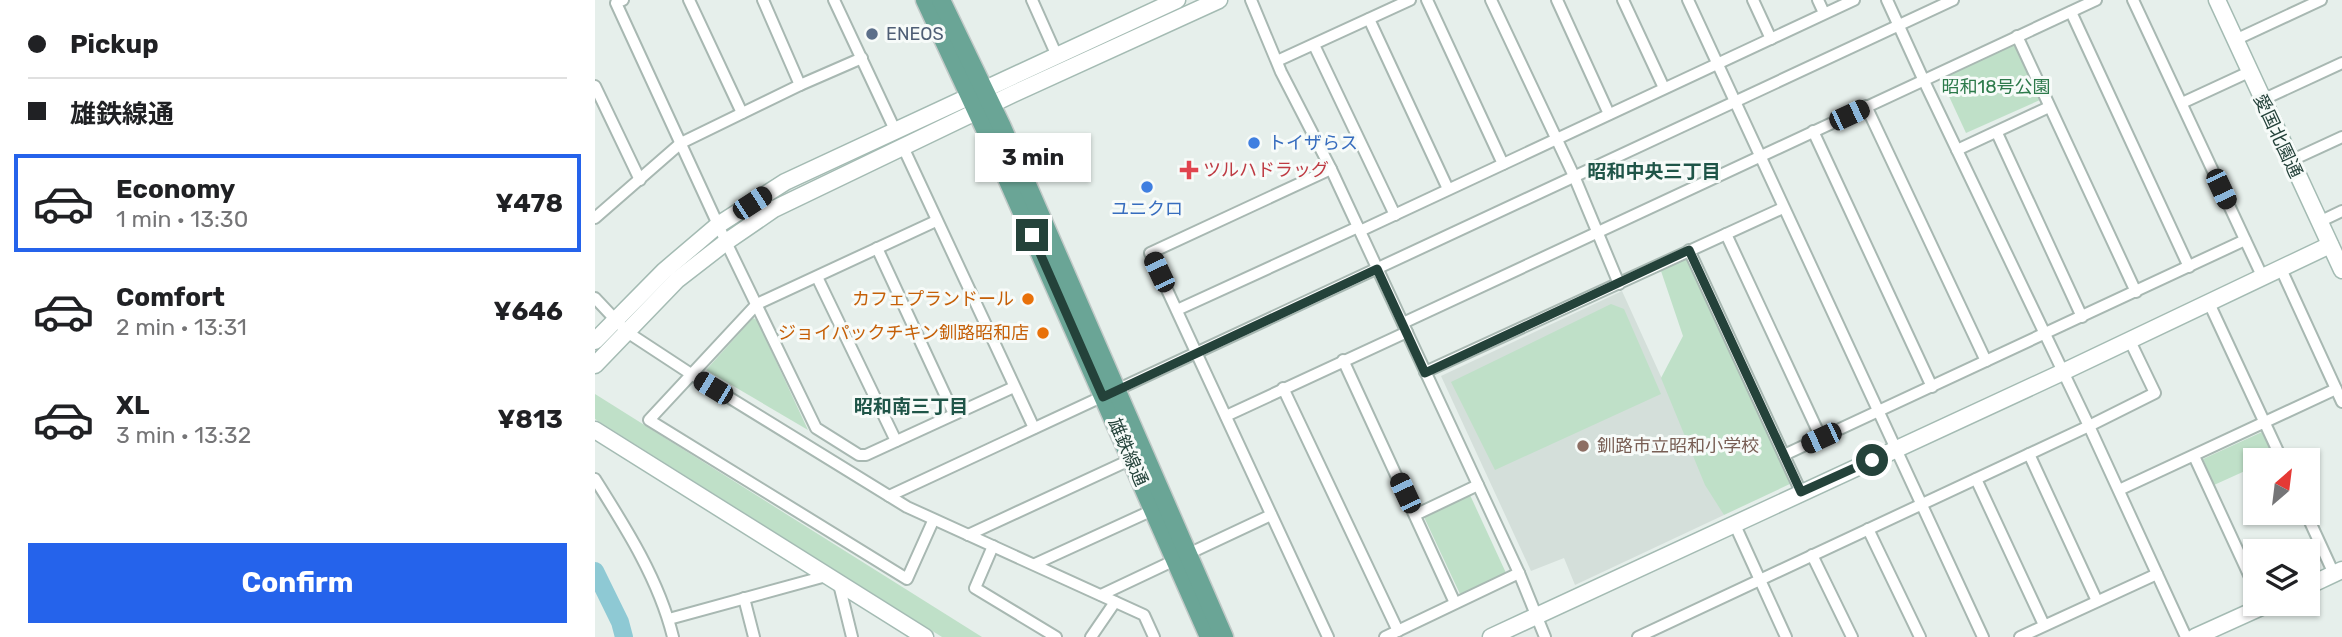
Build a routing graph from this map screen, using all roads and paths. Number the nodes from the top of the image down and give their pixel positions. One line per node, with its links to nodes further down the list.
1 (623, 0): 57 (street)
2 (689, 0): 50 (street)
3 (763, 0): 41 (street)
4 (834, 0): 35 (street)
5 (925, 0): 44 (main road, 雄鉄線通)
6 (941, 0): 44 (main road, 雄鉄線通)
7 (1032, 0): 34 (street)
8 (1177, 0): 34 (street)
9 (1219, 0): 44 (street)
10 (1251, 0): 36 (street)
11 (1410, 0): 28 (street)
12 (1427, 0): 62 (street)
13 (1491, 0): 56 (street)
14 (1557, 0): 51 (street)
15 (1623, 0): 43 (street)
16 (1688, 0): 38 (street)
17 (1753, 0): 31 (street)
18 (1818, 0): 27 (street)
19 (1854, 0): 27 (street)
20 (1887, 0): 29 (street)
21 (1953, 0): 29 (street)
22 (2096, 0): 26 (street)
23 (2133, 0): 47 (street)
24 (2217, 0): 32 (street, 愛国北園通)
25 (2321, 0): 32 (street)
26 (2071, 12): 30 (street); 82 (street)
27 (1824, 13): 31 (street)
28 (1369, 19): 33 (street); 66 (street)
29 (1898, 26): 40 (street); 46 (street)
30 (2017, 36): 40 (street); 49 (street)
31 (1771, 39): 38 (street)
32 (2235, 40): 39 (street, 愛国北園通)
33 (1314, 45): 36 (street); 69 (street)
34 (1057, 56): 44 (street)
35 (862, 58): 41 (street); 52 (street)
36 (1277, 61): 63 (street)
37 (2342, 64): 45 (street)
38 (1718, 65): 43 (street); 46 (street)
39 (2249, 72): 45 (street, 愛国北園通); 47 (street)
40 (1923, 81): 48 (street); 59 (street)
41 (800, 85): 50 (street)
42 (595, 86): 65 (street)
43 (1664, 88): 51 (street)
44 (980, 100): 52 (street); 58 (street); 111 (main road, 雄鉄線通)
45 (2262, 100): 61 (street, 愛国北園通)
46 (1734, 102): 60 (street); 64 (street)
47 (2182, 103): 77 (street)
48 (1866, 106): 53 (street); 102 (street)
49 (2049, 107): 54 (street); 89 (street)
50 (742, 113): 57 (street)
51 (1609, 114): 56 (street)
52 (895, 130): 73 (street)
53 (1813, 131): 60 (street); 108 (street)
54 (1997, 132): 59 (street); 94 (street)
55 (2342, 137): 61 (street)
56 (1556, 139): 62 (street); 64 (street)
57 (681, 142): 65 (street); 73 (street)
58 (903, 147): 71 (street); 78 (street)
59 (1957, 150): 97 (street)
60 (1759, 156): 67 (street); 75 (street)
61 (2290, 162): 72 (street, 愛国北園通)
62 (1503, 164): 66 (street)
63 (1331, 169): 74 (street); 93 (street)
64 (1574, 176): 75 (street); 83 (street)
65 (640, 180): 70 (street)
66 (1448, 189): 69 (street)
67 (1783, 208): 76 (street); 113 (street)
68 (2342, 211): 72 (street)
69 (1395, 215): 74 (street)
70 (595, 217)
71 (936, 221): 80 (street); 107 (street)
72 (2319, 222): 79 (street, 愛国北園通)
73 (718, 225): 78 (street); 95 (street)
74 (1359, 229): 83 (street); 93 (street)
75 (1597, 231): 88 (street); 96 (street)
76 (1726, 234): 81 (street); 120 (street)
77 (2245, 240): 82 (street); 87 (street)
78 (726, 242): 92 (street); 95 (street)
79 (2336, 242): 84 (street); 85 (street, 愛国北園通)
80 (877, 248): 86 (street); 114 (street)
81 (1689, 250): 88 (street); 125 (street)
82 (2189, 267): 89 (street)
83 (1377, 269): 96 (street); 100 (street)
84 (2281, 270): 87 (street); 110 (street)
85 (2342, 270)
86 (817, 277): 92 (street); 121 (street)
87 (2263, 278): 91 (street)
88 (1619, 284): 105 (street)
89 (2136, 292): 94 (street)
90 (595, 298): 95 (street)
91 (2209, 303): 99 (street); 116 (street)
92 (757, 304): 106 (street); 121 (street)
93 (1177, 310): 100 (street)
94 (2082, 317): 97 (street)
95 (621, 326): 98 (street); 103 (street); 106 (street)
96 (1405, 327): 101 (street); 105 (street)
97 (2044, 336): 102 (street); 104 (street)
98 (595, 341)
99 (2130, 341): 104 (street); 117 (street)
100 (1196, 352): 111 (street); 115 (street)
101 (1343, 360): 109 (street); 137 (street)
102 (1986, 361): 108 (street)
103 (595, 365)
104 (2063, 372): 117 (street); 123 (street)
105 (1425, 373): 130 (street)
106 (691, 374): 133 (street); 138 (street)
107 (1014, 387): 114 (street); 118 (street)
108 (1932, 387): 113 (street)
109 (1283, 388): 115 (street); 163 (street)
110 (2336, 389): 112 (street); 116 (street)
111 (1110, 394): 118 (street); 127 (main road, 雄鉄線通); 145 (main road, 雄鉄線通)
112 (2342, 402)
113 (1878, 411): 120 (street); 123 (street)
114 (954, 414): 121 (street)
115 (1226, 415): 136 (street)
116 (2265, 423): 122 (street); 126 (street)
117 (2089, 426): 124 (street); 131 (street)
118 (1034, 428): 133 (street)
119 (595, 430): 152 (street)
120 (1821, 438): 125 (street)
121 (896, 441)
122 (2276, 448)
123 (1896, 449): 132 (street); 134 (street)
124 (2029, 453): 128 (street); 156 (street)
125 (1784, 455): 132 (street)
126 (2194, 457): 131 (street); 146 (street)
127 (1132, 459): 135 (main road, 雄鉄線通); 142 (street)
128 (1976, 478): 134 (street); 162 (street)
129 (595, 479): 161 (street)
130 (1478, 485): 137 (street); 149 (street)
131 (2119, 491): 150 (street)
132 (1801, 492): 139 (street)
133 (889, 496): 138 (street)
134 (1921, 504): 141 (street); 181 (street)
135 (1153, 510): 145 (main road, 雄鉄線通); 147 (street)
136 (1271, 515): 145 (street); 173 (street)
137 (1415, 515): 158 (street)
138 (933, 521): 142 (street)
139 (1734, 523): 151 (street); 160 (street)
140 (2313, 525): 148 (street)
141 (1868, 529): 144 (street); 180 (street)
142 (968, 535): 143 (street)
143 (993, 546): 147 (street); 168 (street)
144 (1812, 555): 151 (street); 179 (street)
145 (1181, 557): 154 (street); 171 (main road, 雄鉄線通); 172 (main road)
146 (2243, 562)
147 (1035, 564): 154 (street)
148 (2338, 572): 153 (street)
149 (1519, 573): 158 (street); 160 (street)
150 (2157, 574): 156 (street); 183 (street)
151 (1759, 579): 177 (street); 178 (street)
152 (833, 580): 155 (street); 166 (street); 167 (street)
153 (2320, 580)
154 (1101, 595): 157 (street)
155 (744, 598): 161 (street); 165 (street)
156 (2097, 601): 162 (street)
157 (1115, 602): 169 (street); 170 (street)
158 (1455, 603): 163 (street)
159 (2243, 614): 184 (street)
160 (1538, 616): 175 (street); 176 (street)
161 (669, 619): 164 (street)
162 (2044, 625): 182 (street)
163 (1398, 631): 174 (street)
164 (673, 637)
165 (754, 637)
166 (852, 637)
167 (925, 637)
168 (1056, 637)
169 (1091, 637)
170 (1154, 637)
171 (1209, 637)
172 (1224, 637)
173 (1328, 637)
174 (1385, 637)
175 (1491, 637)
176 (1545, 637)
177 (1638, 637)
178 (1786, 637)
179 (1852, 637)
180 (1920, 637)
181 (1983, 637)
182 (2020, 637)
183 (2186, 637)
184 (2195, 637)

